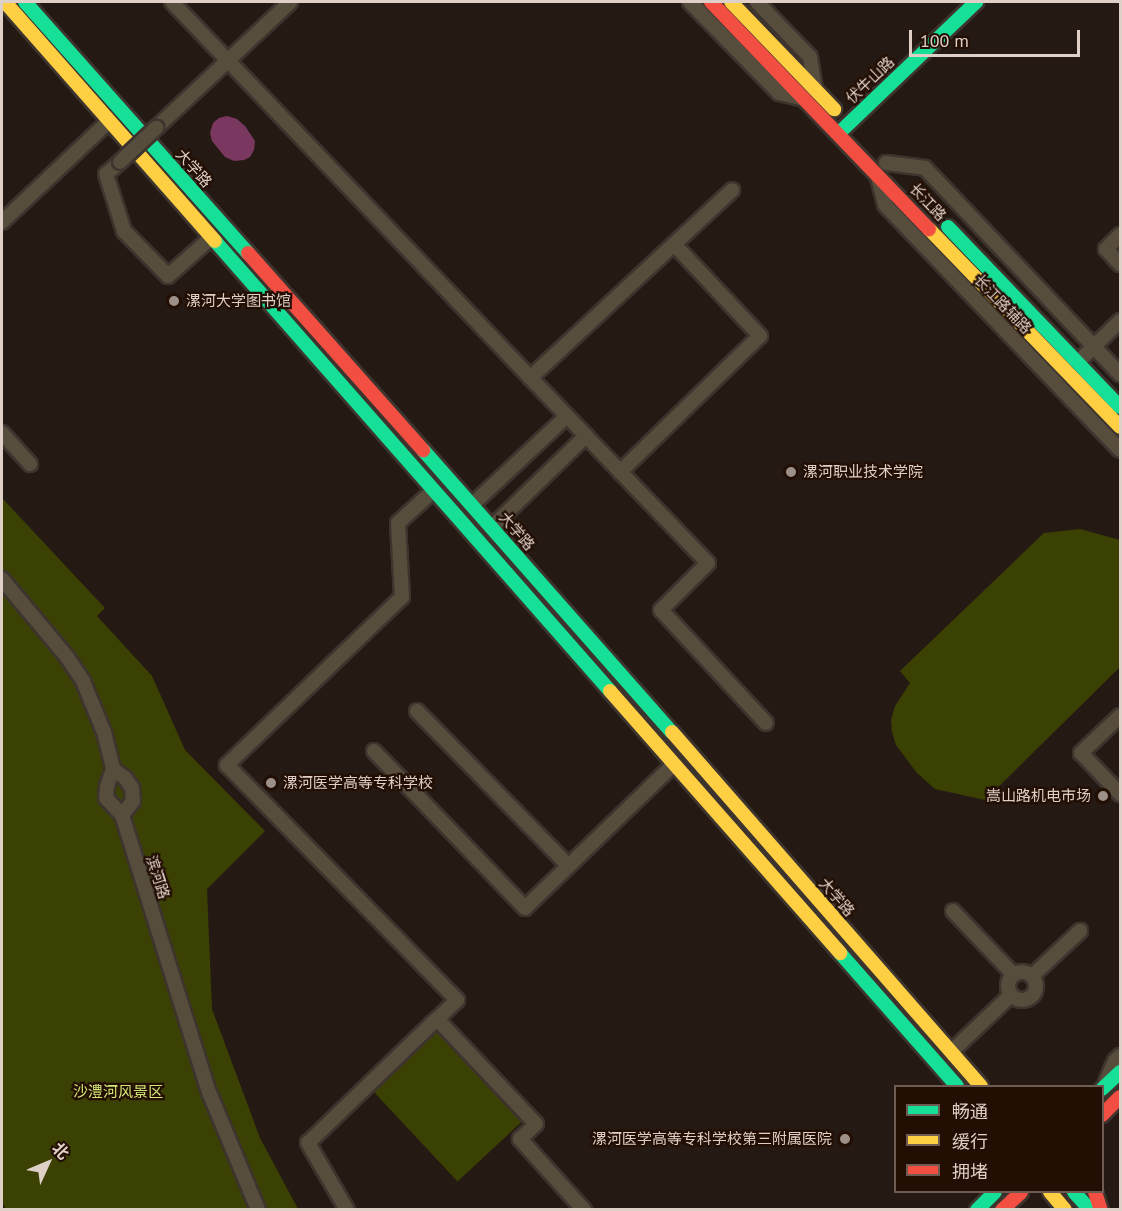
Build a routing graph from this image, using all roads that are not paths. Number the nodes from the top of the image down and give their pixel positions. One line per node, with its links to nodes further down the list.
1 (5, 2): 12 (main road)
2 (25, 2): 37 (main road, 大学路)
3 (172, 2): 10 (street)
4 (290, 2): 10 (street)
5 (690, 2): 11 (street)
6 (711, 2): 11 (main road, 长江路)
7 (731, 2): 11 (main road, 长江路)
8 (757, 2): 11 (street)
9 (976, 2): 13 (main road, 伏牛山路)
10 (229, 58): 20 (street, bridge); 27 (street)
11 (811, 93): 13 (main road, 长江路)
12 (109, 121): 18 (street); 20 (main road)
13 (843, 129): 14 (main road, 长江路); 14 (main road, 长江路)
14 (878, 159): 15 (main road, 长江路); 24 (street); 30 (main road, 长江路); 33 (street, 长江路辅路)
15 (902, 179)
16 (732, 190): 21 (street)
17 (942, 221): 25 (main road, 长江路)
18 (2, 222)
19 (1120, 235): 22 (street)
20 (212, 237): 36 (main road)
21 (674, 244): 27 (street); 35 (street)
22 (1120, 264)
23 (1120, 321): 24 (street)
24 (1094, 346): 25 (street); 26 (street)
25 (1078, 362): 28 (main road, 长江路)
26 (1120, 374)
27 (530, 378): 29 (street)
28 (1120, 407)
29 (567, 416): 32 (street); 37 (street)
30 (1120, 427)
31 (2, 433): 34 (street)
32 (586, 436): 35 (street); 38 (street)
33 (1120, 450)
34 (30, 464)
35 (620, 472): 42 (street)
36 (433, 491): 44 (main road); 56 (street)
37 (472, 506): 38 (main road, 大学路)
38 (492, 527): 51 (main road, 大学路)
39 (2, 579): 45 (street, 滨河路)
40 (417, 711): 48 (street)
41 (1118, 722): 46 (street)
42 (766, 723)
43 (374, 751): 48 (street)
44 (674, 764): 48 (street); 52 (main road)
45 (113, 769): 47 (street, 滨河路); 47 (street)
46 (1118, 785)
47 (122, 815): 70 (street, 滨河路)
48 (568, 866)
49 (953, 911): 53 (street)
50 (1080, 931): 54 (street)
51 (852, 938): 52 (main road); 57 (main road, 大学路)
52 (837, 950): 60 (main road)
53 (1013, 975): 54 (street); 55 (street)
54 (1032, 976): 55 (street)
55 (1011, 995): 57 (street)
56 (437, 1019): 71 (street); 72 (street)
57 (951, 1052): 61 (main road, 大学路)
58 (1120, 1056): 62 (street)
59 (1120, 1072): 63 (main road)
60 (950, 1084)
61 (980, 1085)
62 (1104, 1086)
63 (1104, 1088)
64 (972, 1193): 73 (main road)
65 (993, 1193): 74 (main road)
66 (1019, 1193): 75 (main road)
67 (1052, 1193): 76 (main road)
68 (1076, 1193): 77 (main road)
69 (1096, 1193): 78 (main road)
70 (258, 1209)
71 (347, 1209)
72 (584, 1209)
73 (967, 1209)
74 (977, 1209)
75 (1002, 1209)
76 (1065, 1209)
77 (1090, 1209)
78 (1101, 1209)

